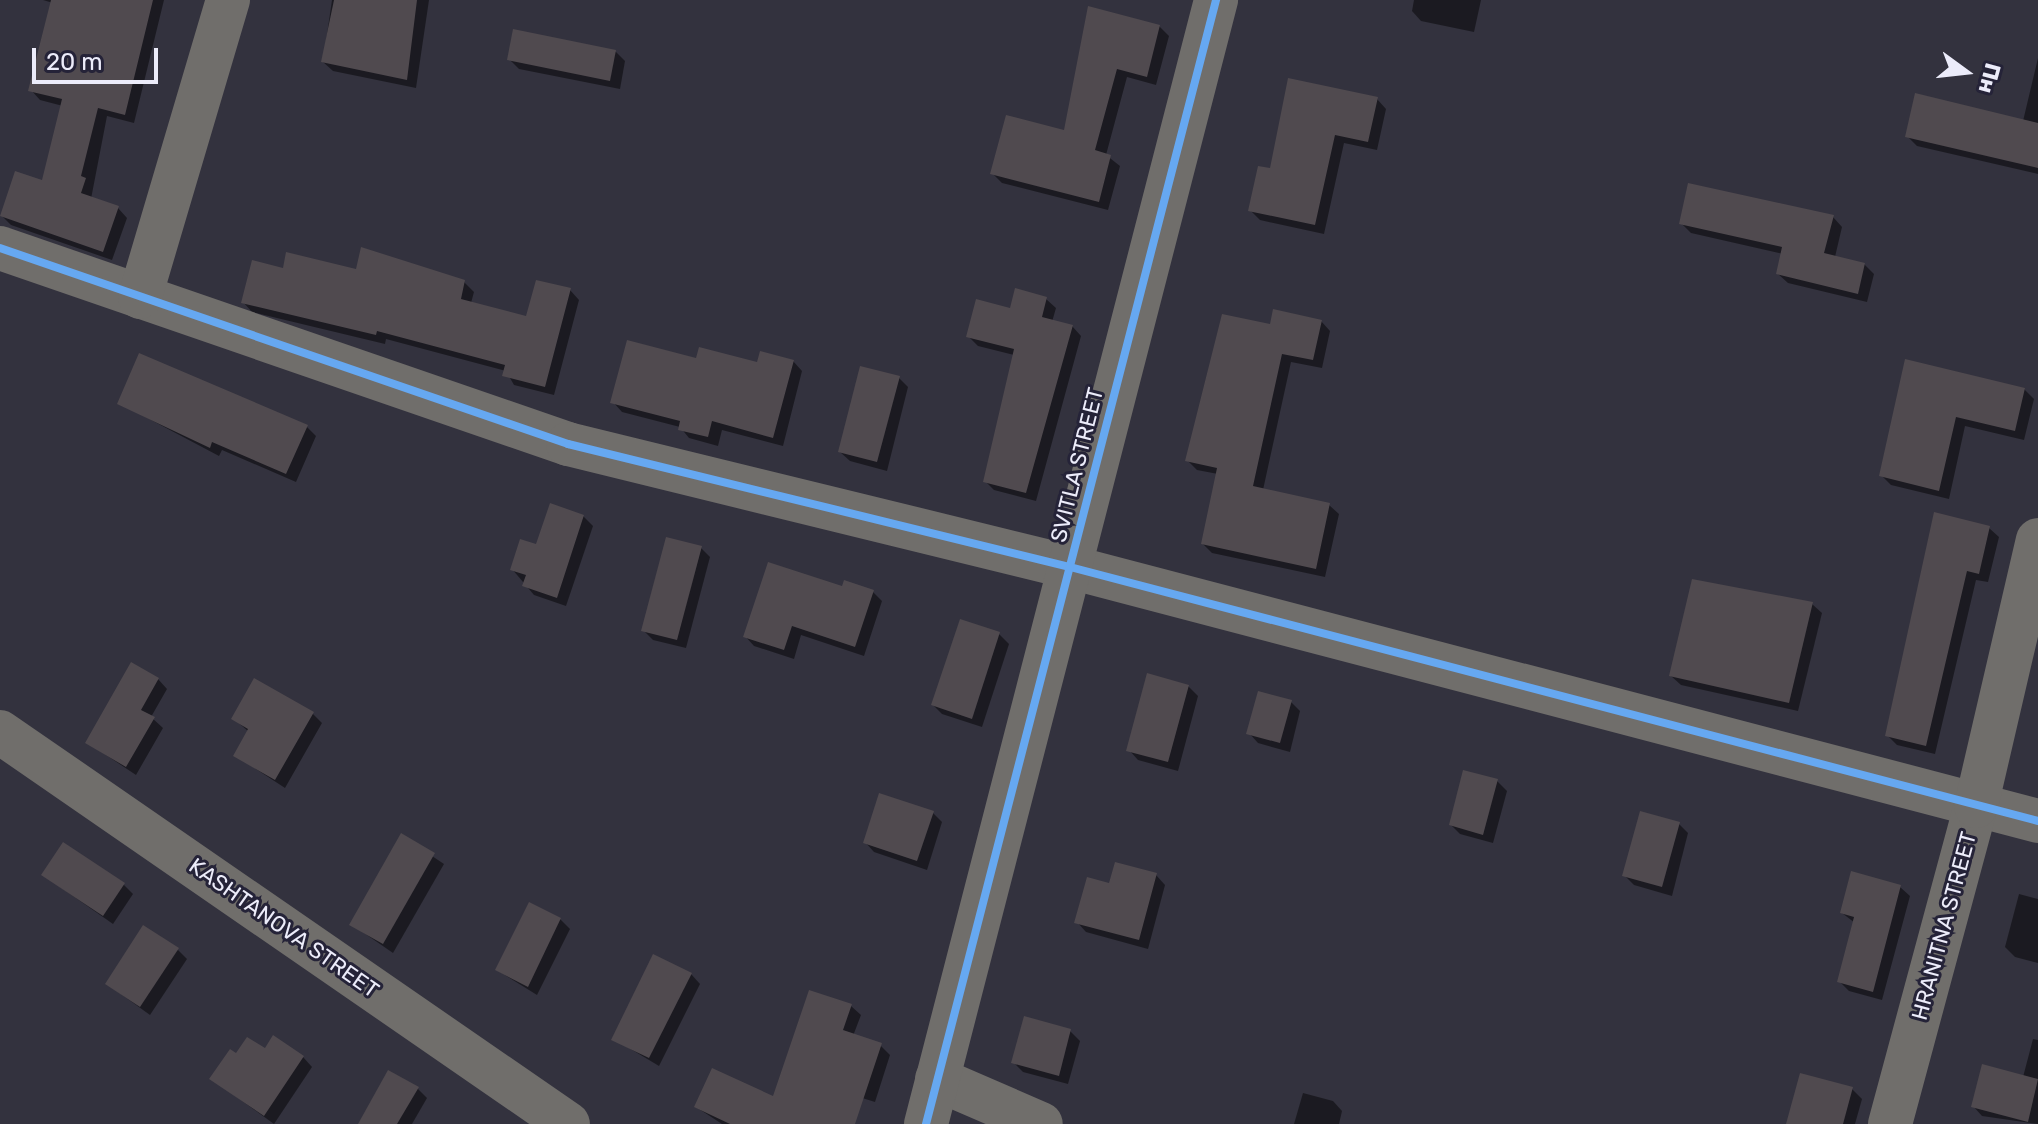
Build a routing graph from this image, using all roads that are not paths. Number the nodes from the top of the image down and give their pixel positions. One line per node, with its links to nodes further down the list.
1 (228, 0): 4 (street)
2 (1216, 0): 6 (street, SVITLA STREET)
3 (0, 248): 4 (street)
4 (140, 297): 6 (street)
5 (2038, 540): 8 (street, HRANITNA STREET)
6 (1070, 567): 8 (street); 10 (street, SVITLA STREET)
7 (0, 732): 11 (street, KASHTANOVA STREET)
8 (1976, 806): 9 (street); 14 (street, HRANITNA STREET)
9 (2038, 821)
10 (937, 1079): 12 (street, SVITLA STREET); 13 (street)
11 (568, 1124)
12 (926, 1124)
13 (1041, 1124)
14 (1890, 1124)

